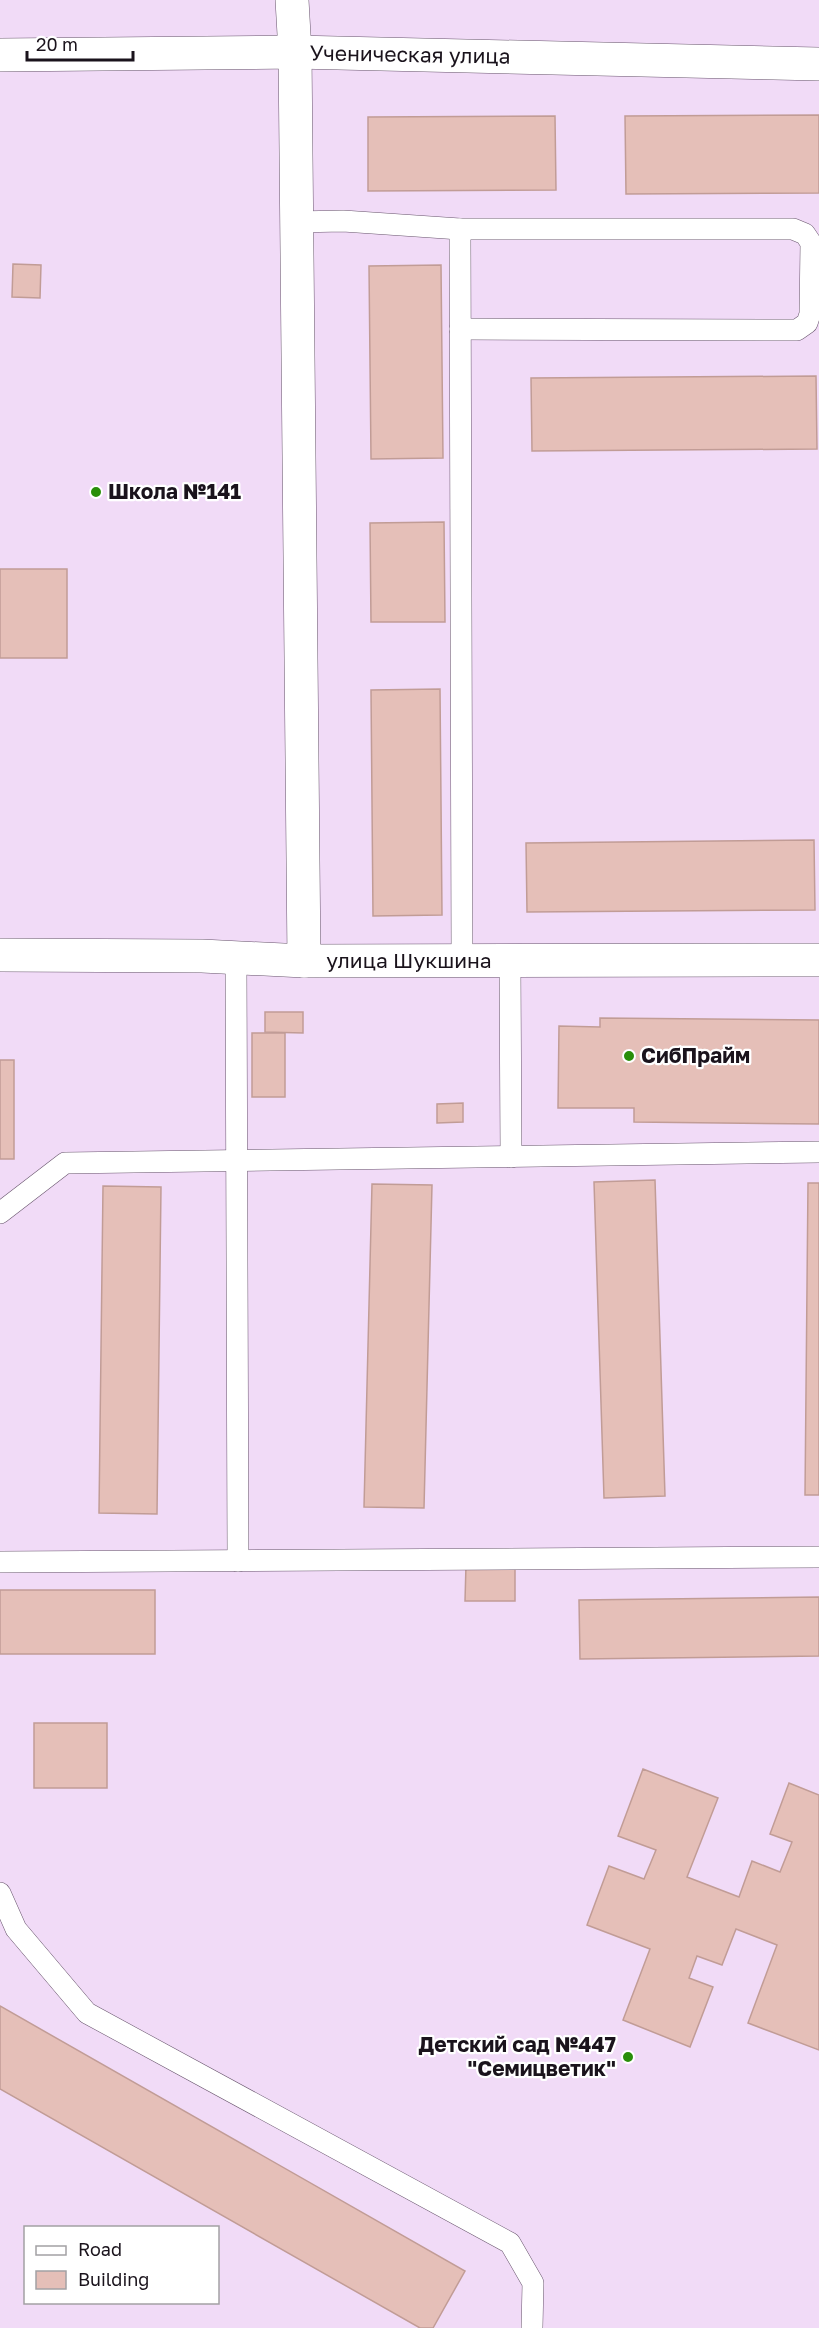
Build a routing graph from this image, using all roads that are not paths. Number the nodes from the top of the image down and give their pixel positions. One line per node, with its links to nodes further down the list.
1 (292, 0): 2 (street)
2 (295, 52): 3 (street, Ученическая улица); 4 (street, Ученическая улица); 5 (street)
3 (0, 55)
4 (819, 64)
5 (296, 222): 6 (lane); 11 (street)
6 (460, 229): 7 (lane); 7 (lane)
7 (460, 329): 12 (lane)
8 (0, 955): 9 (street, улица Шукшина)
9 (236, 958): 11 (street, улица Шукшина); 16 (lane)
10 (819, 960): 13 (street, улица Шукшина)
11 (304, 961): 12 (street, улица Шукшина)
12 (462, 961): 13 (street, улица Шукшина)
13 (510, 961): 15 (lane)
14 (819, 1152): 15 (lane)
15 (511, 1157): 16 (lane)
16 (237, 1161): 17 (lane); 19 (lane)
17 (0, 1213)
18 (819, 1557): 19 (lane)
19 (238, 1561): 20 (lane)
20 (0, 1562)
21 (0, 1893): 22 (lane)
22 (532, 2328)

